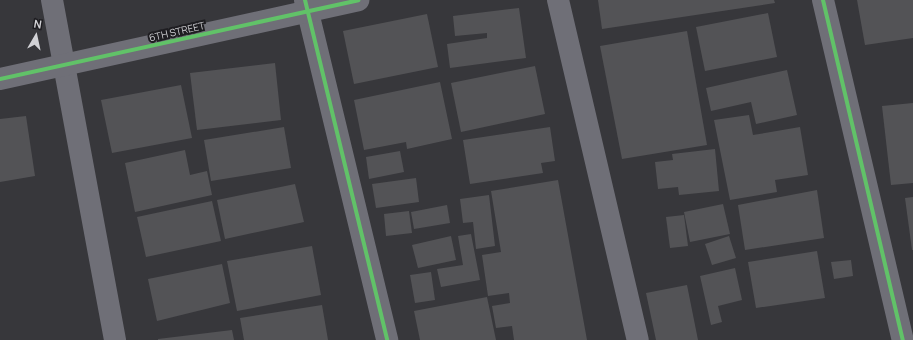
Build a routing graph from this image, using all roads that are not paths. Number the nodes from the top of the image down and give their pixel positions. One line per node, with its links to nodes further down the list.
1 (52, 0): 6 (street)
2 (358, 0): 5 (street, 6TH STREET)
3 (558, 0): 10 (street)
4 (823, 0): 11 (street)
5 (307, 5): 6 (street, 6TH STREET); 9 (street)
6 (65, 65): 7 (street, 6TH STREET); 8 (street)
7 (0, 79)
8 (115, 340)
9 (387, 340)
10 (638, 340)
11 (903, 340)

